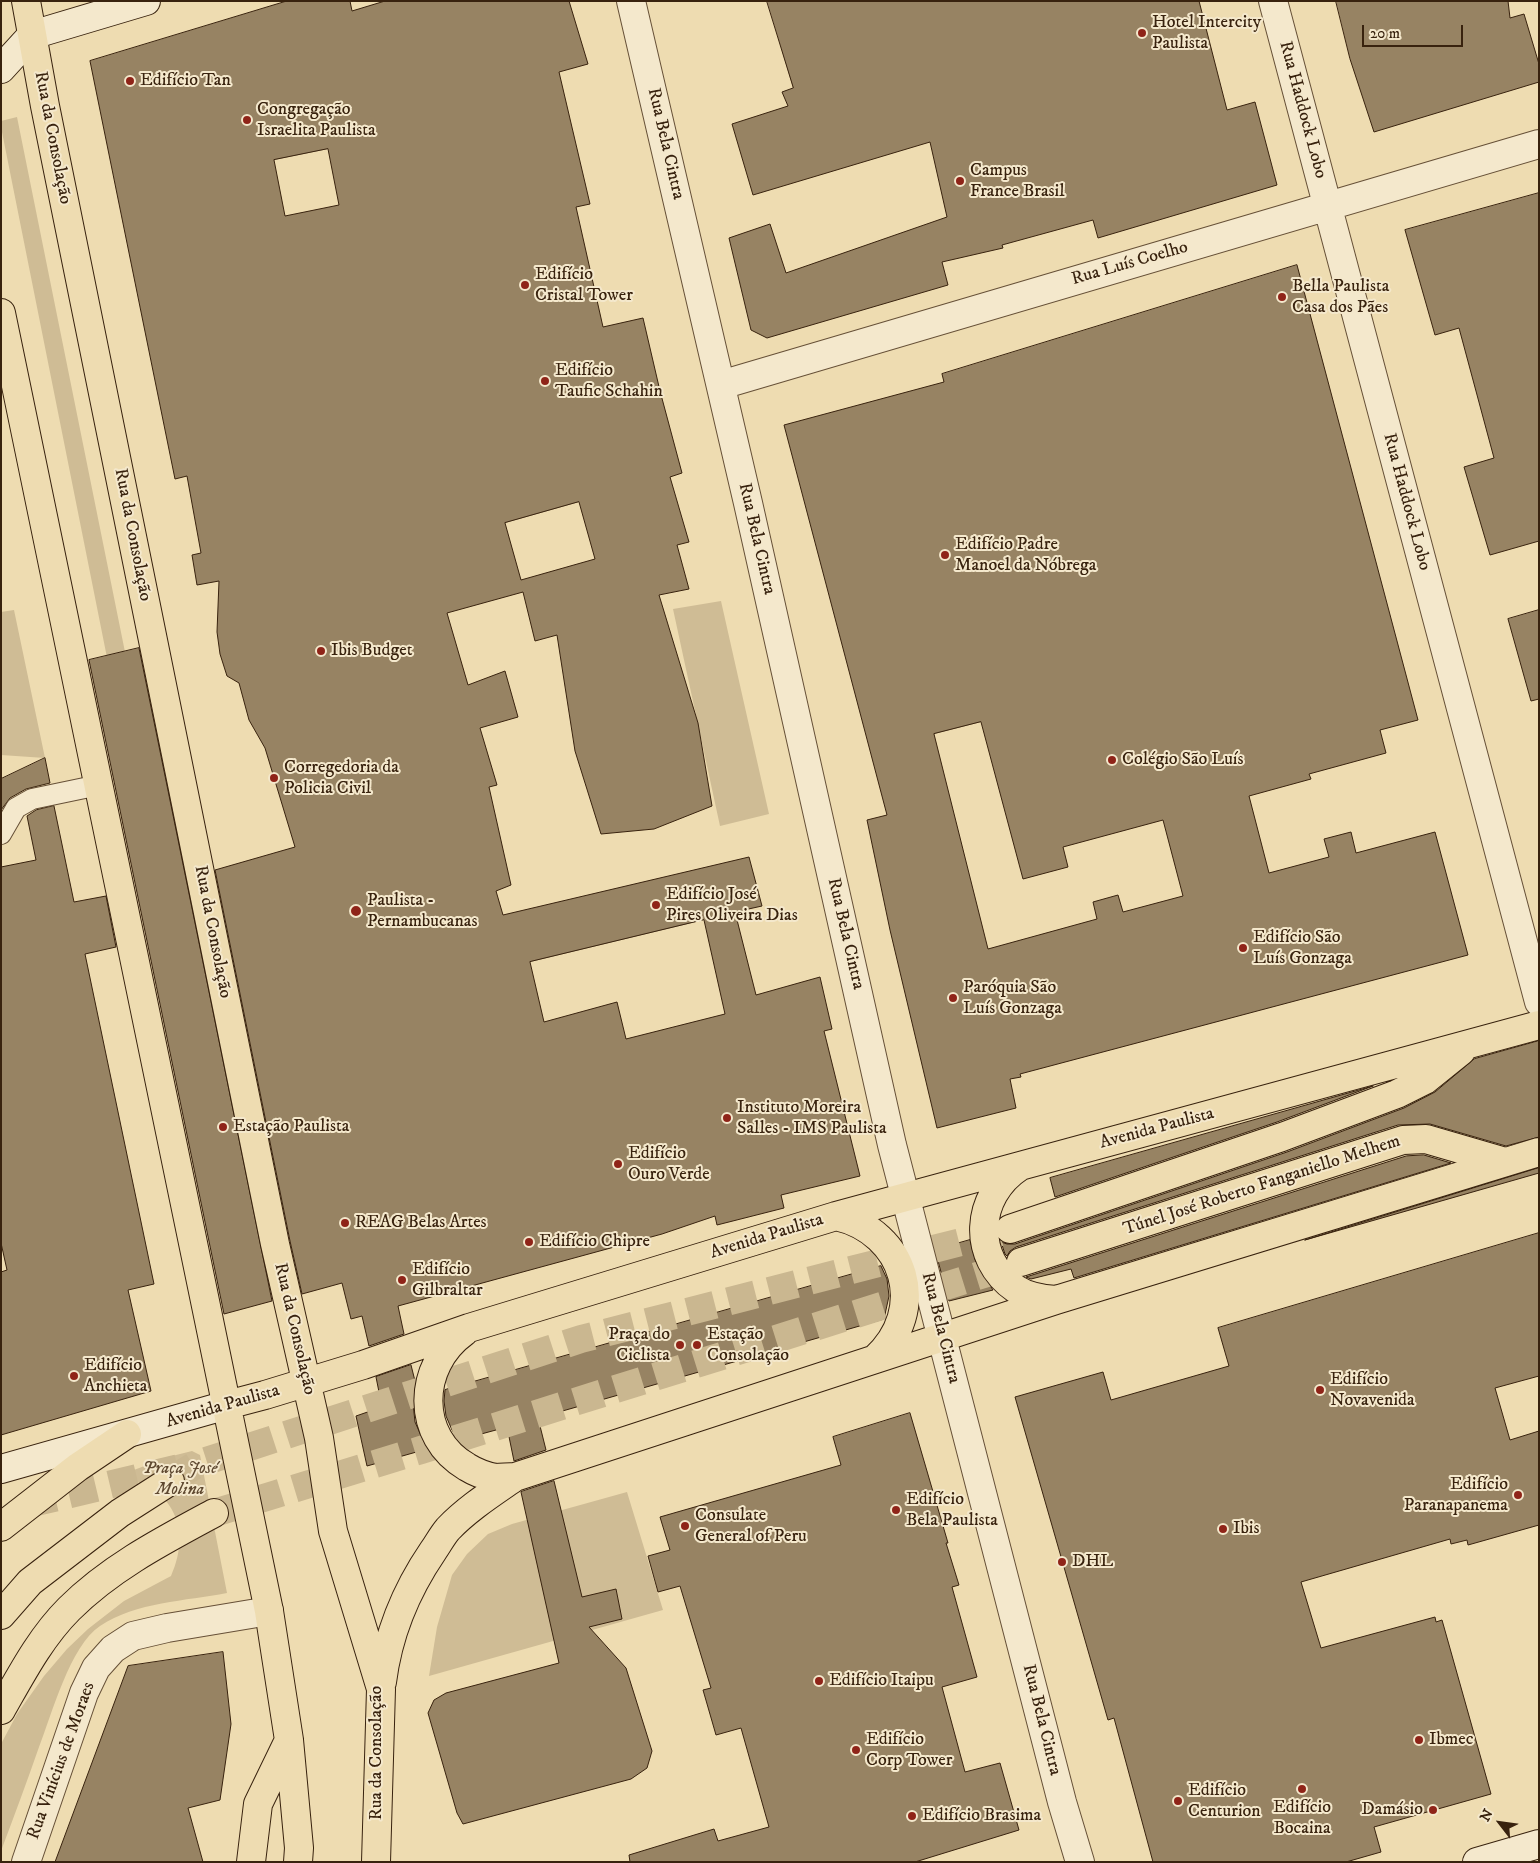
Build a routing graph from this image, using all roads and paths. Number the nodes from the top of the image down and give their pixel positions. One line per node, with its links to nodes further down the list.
1 (26, 1): 5 (main road, Rua da Consolação)
2 (146, 1): 5 (street)
3 (632, 1): 10 (street, Rua Bela Cintra)
4 (1273, 1): 8 (street, Rua Haddock Lobo)
5 (32, 35): 6 (street); 27 (main road, Rua da Consolação)
6 (1, 69)
7 (1539, 144): 8 (street, Rua Luís Coelho)
8 (1327, 206): 10 (street, Rua Luís Coelho); 13 (street, Rua Haddock Lobo)
9 (1, 313): 11 (main road)
10 (721, 385): 19 (street, Rua Bela Cintra)
11 (99, 785): 12 (lane); 28 (main road)
12 (1, 834)
13 (1539, 1002)
14 (1539, 1025): 15 (main road, Avenida Paulista)
15 (1470, 1044): 18 (main road, Avenida Paulista); 21 (main road)
16 (1539, 1152): 17 (main road)
17 (1504, 1162): 22 (main road, Túnel José Roberto Fanganiello Melhem); 23 (main road)
18 (1020, 1166): 19 (main road, Avenida Paulista); 23 (main road)
19 (906, 1196): 20 (main road, Avenida Paulista); 25 (street, Rua Bela Cintra)
20 (836, 1216): 24 (main road, Avenida Paulista); 26 (main road)
21 (1010, 1229)
22 (1021, 1262)
23 (1056, 1300): 25 (main road)
24 (469, 1328): 27 (main road, Avenida Paulista); 31 (main road)
25 (942, 1338): 26 (main road); 45 (street, Rua Bela Cintra)
26 (875, 1359): 31 (main road)
27 (306, 1382): 28 (main road, Avenida Paulista); 37 (main road, Rua da Consolação)
28 (227, 1405): 29 (street, Avenida Paulista); 35 (main road)
29 (127, 1434): 30 (street, Avenida Paulista); 34 (main road)
30 (1, 1470)
31 (515, 1477): 37 (main road)
32 (170, 1481): 36 (main road)
33 (214, 1514): 38 (main road)
34 (1, 1527)
35 (269, 1611): 39 (main road); 41 (street, Rua Vinícius de Moraes)
36 (1, 1615)
37 (381, 1689): 44 (main road, Rua da Consolação)
38 (1, 1710)
39 (289, 1740): 42 (main road); 43 (main road)
40 (1539, 1844): 46 (street)
41 (26, 1862)
42 (251, 1862)
43 (298, 1862)
44 (376, 1862)
45 (1080, 1862)
46 (1477, 1862)

